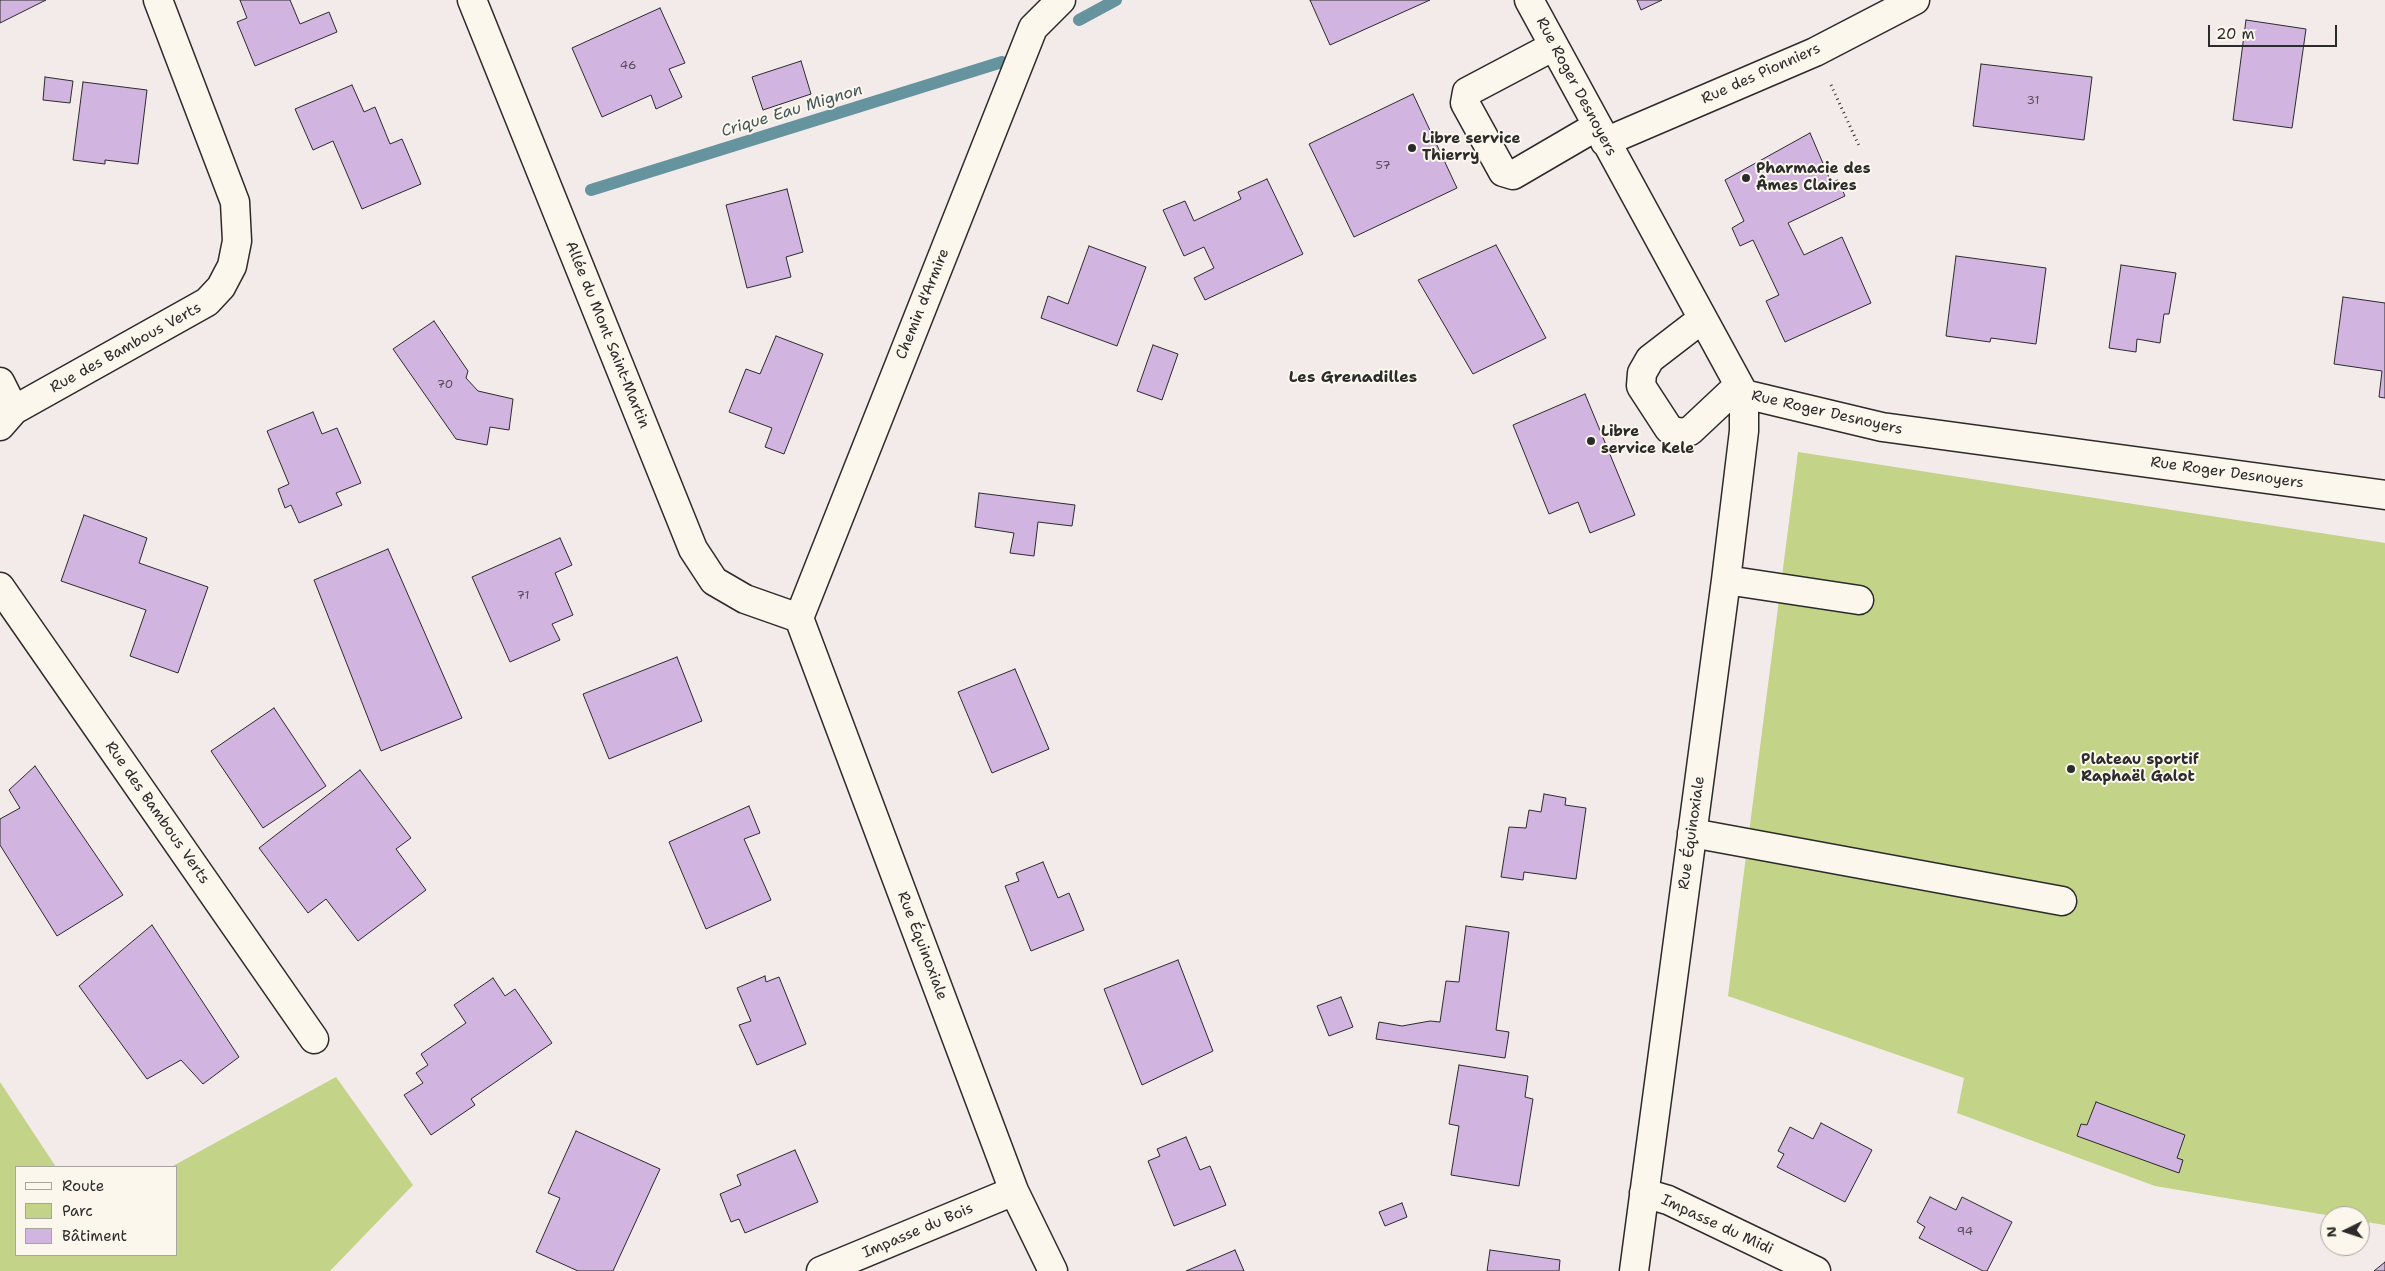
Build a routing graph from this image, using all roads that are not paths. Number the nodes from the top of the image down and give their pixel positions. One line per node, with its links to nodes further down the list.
1 (158, 0): 11 (street, Rue des Bambous Verts)
2 (472, 0): 16 (street, Allée du Mont Saint-Martin)
3 (1061, 0): 16 (street, Chemin d'Armire)
4 (1530, 0): 6 (street, Rue Roger Desnoyers)
5 (1915, 0): 7 (street, Rue des Pionniers)
6 (1554, 46): 7 (street, Rue Roger Desnoyers); 7 (street, Rue des Pionniers)
7 (1601, 134): 8 (street, Rue Roger Desnoyers)
8 (1702, 319): 10 (street, Rue Roger Desnoyers); 10 (street)
9 (0, 382): 11 (street)
10 (1742, 390): 12 (street, Rue Roger Desnoyers); 13 (street, Rue Équinoxiale)
11 (7, 418)
12 (2385, 494)
13 (1726, 580): 15 (street); 17 (street, Rue Équinoxiale)
14 (0, 587): 19 (street, Rue des Bambous Verts)
15 (1859, 600)
16 (799, 618): 20 (street, Rue Équinoxiale)
17 (1692, 833): 18 (street); 21 (street, Rue Équinoxiale)
18 (2062, 901)
19 (314, 1039)
20 (1014, 1191): 22 (street, Impasse du Bois); 23 (street, Rue Équinoxiale)
21 (1644, 1193): 24 (street, Rue Équinoxiale); 25 (street, Impasse du Midi)
22 (821, 1271)
23 (1053, 1271)
24 (1634, 1271)
25 (1816, 1271)

